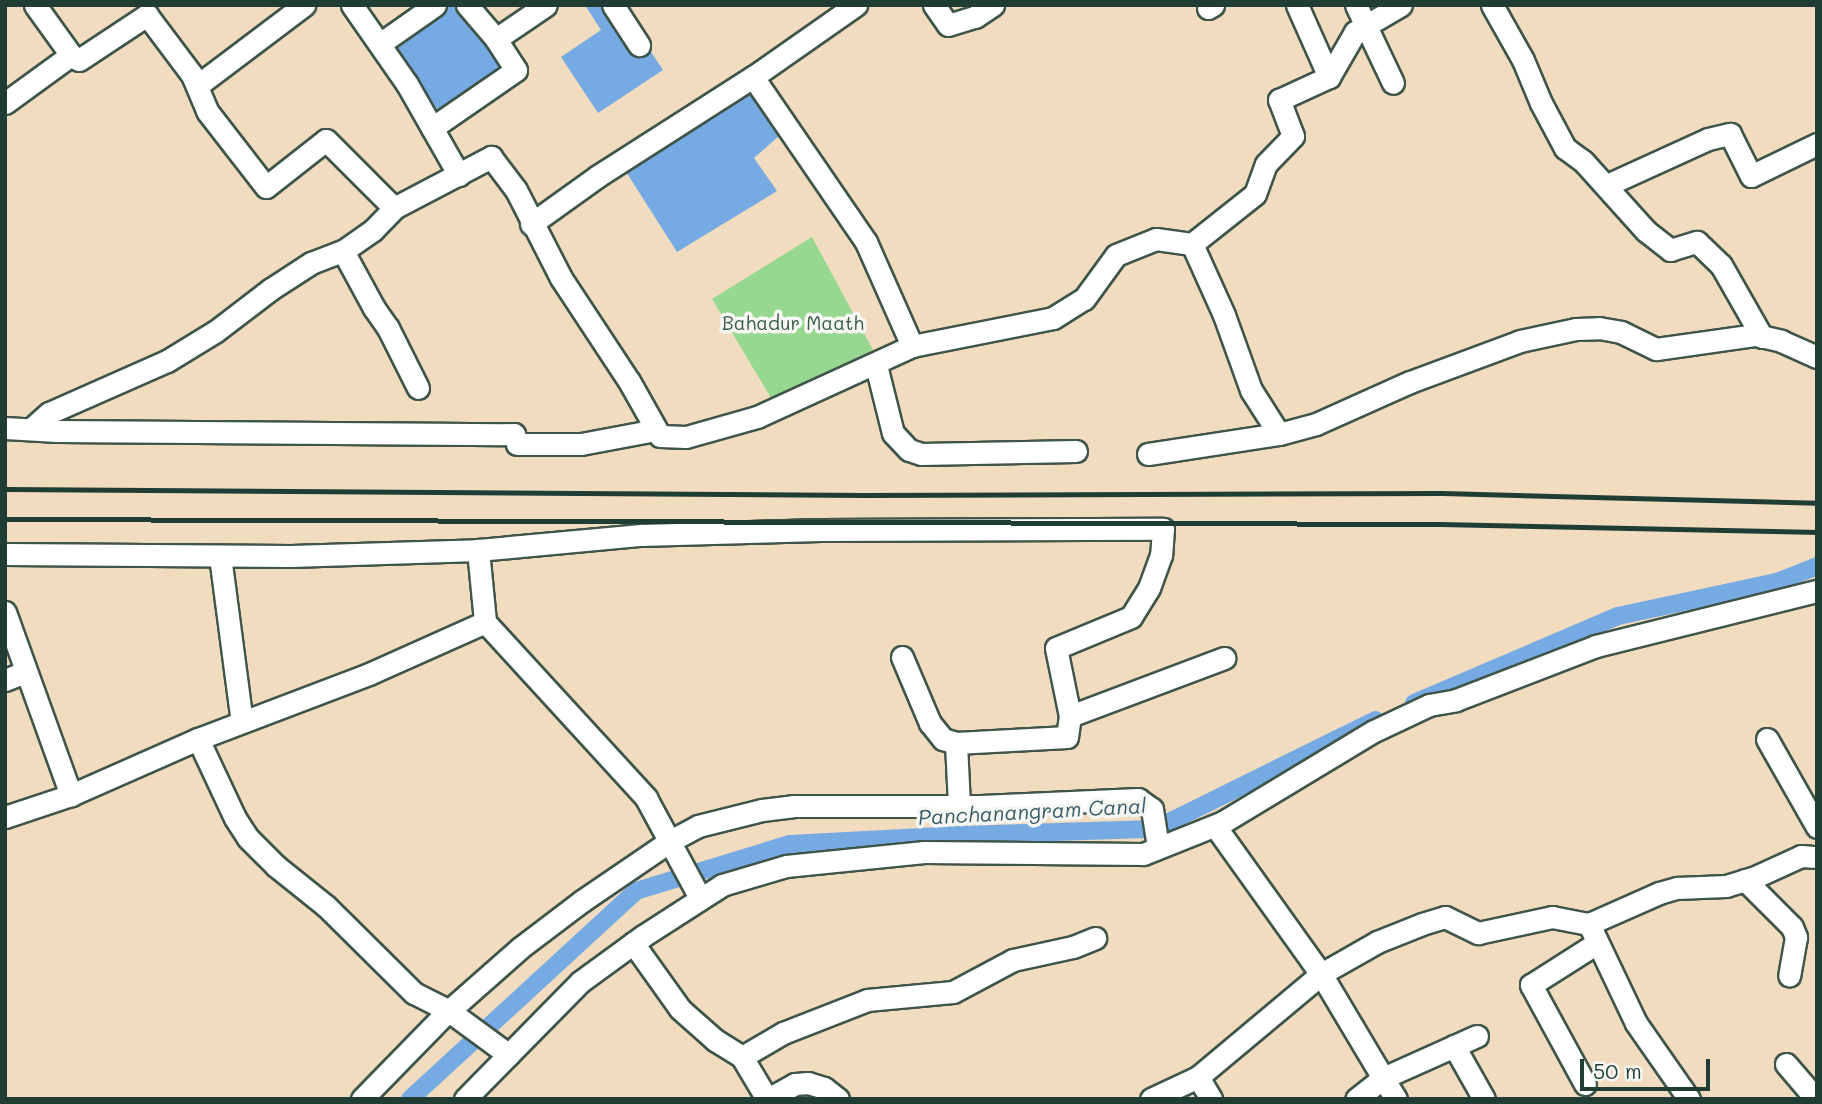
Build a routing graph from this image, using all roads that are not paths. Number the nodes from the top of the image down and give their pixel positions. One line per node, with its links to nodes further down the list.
1 (35, 5): 19 (street)
2 (304, 5): 23 (street)
3 (352, 5): 17 (street)
4 (435, 5): 17 (street)
5 (467, 5): 16 (street)
6 (546, 5): 16 (street)
7 (613, 5): 18 (street)
8 (856, 5): 20 (street)
9 (934, 5): 10 (street)
10 (993, 5)
11 (1297, 5): 21 (street)
12 (1356, 5): 15 (street)
13 (1401, 5): 15 (street)
14 (1492, 5): 28 (street)
15 (1366, 25): 21 (street); 22 (street)
16 (496, 39): 25 (street)
17 (380, 43): 25 (street)
18 (639, 45)
19 (71, 55): 23 (street); 24 (street)
20 (753, 77): 30 (street); 34 (street)
21 (1329, 78): 31 (street)
22 (1393, 83)
23 (198, 85): 29 (street)
24 (5, 103)
25 (432, 128): 27 (street)
26 (1817, 144): 28 (street)
27 (459, 175): 29 (street); 30 (street)
28 (1607, 185): 33 (street)
29 (394, 208): 32 (street)
30 (531, 223): 39 (street)
31 (1192, 244): 34 (street); 40 (street)
32 (343, 251): 37 (street); 38 (street)
33 (1762, 337): 35 (street); 40 (street)
34 (912, 346): 36 (street)
35 (1817, 357)
36 (876, 365): 39 (street); 41 (street)
37 (418, 388)
38 (14, 424): 39 (street)
39 (656, 430)
40 (1279, 435): 42 (street)
41 (1076, 451)
42 (1148, 454)
43 (478, 550): 45 (street); 48 (street); 53 (street)
44 (5, 554): 45 (street)
45 (220, 556): 54 (street)
46 (1817, 591): 61 (street)
47 (5, 611): 51 (street)
48 (485, 622): 54 (street); 64 (street)
49 (902, 657): 57 (street)
50 (1224, 658): 53 (street)
51 (25, 672): 52 (street); 58 (street)
52 (5, 680)
53 (1070, 716): 57 (street)
54 (242, 722): 55 (street)
55 (198, 739): 58 (street); 73 (street)
56 (1767, 739): 62 (street)
57 (956, 743): 59 (street)
58 (71, 795): 60 (street)
59 (959, 805): 63 (street); 64 (street)
60 (5, 817)
61 (1215, 826): 63 (street); 71 (street)
62 (1817, 827)
63 (1158, 841): 67 (street)
64 (674, 848): 67 (street); 73 (street)
65 (1816, 854): 66 (street)
66 (1745, 880): 68 (street); 72 (street)
67 (696, 890): 70 (street)
68 (1593, 934): 71 (street); 81 (street); 91 (street)
69 (1095, 938): 77 (street)
70 (633, 943): 76 (street); 77 (street)
71 (1321, 974): 79 (street); 80 (street)
72 (1789, 975)
73 (449, 1011): 76 (street); 82 (street)
74 (1477, 1036): 75 (street)
75 (1454, 1046): 80 (street); 90 (street)
76 (509, 1055): 83 (street)
77 (742, 1057): 84 (street)
78 (1786, 1064): 92 (street)
79 (1198, 1077): 86 (street); 87 (street)
80 (1383, 1077): 88 (street); 89 (street)
81 (1585, 1084)
82 (362, 1099)
83 (465, 1099)
84 (767, 1099): 85 (street)
85 (838, 1099)
86 (1151, 1099)
87 (1211, 1099)
88 (1356, 1099)
89 (1396, 1099)
90 (1484, 1099)
91 (1689, 1099)
92 (1816, 1099)

